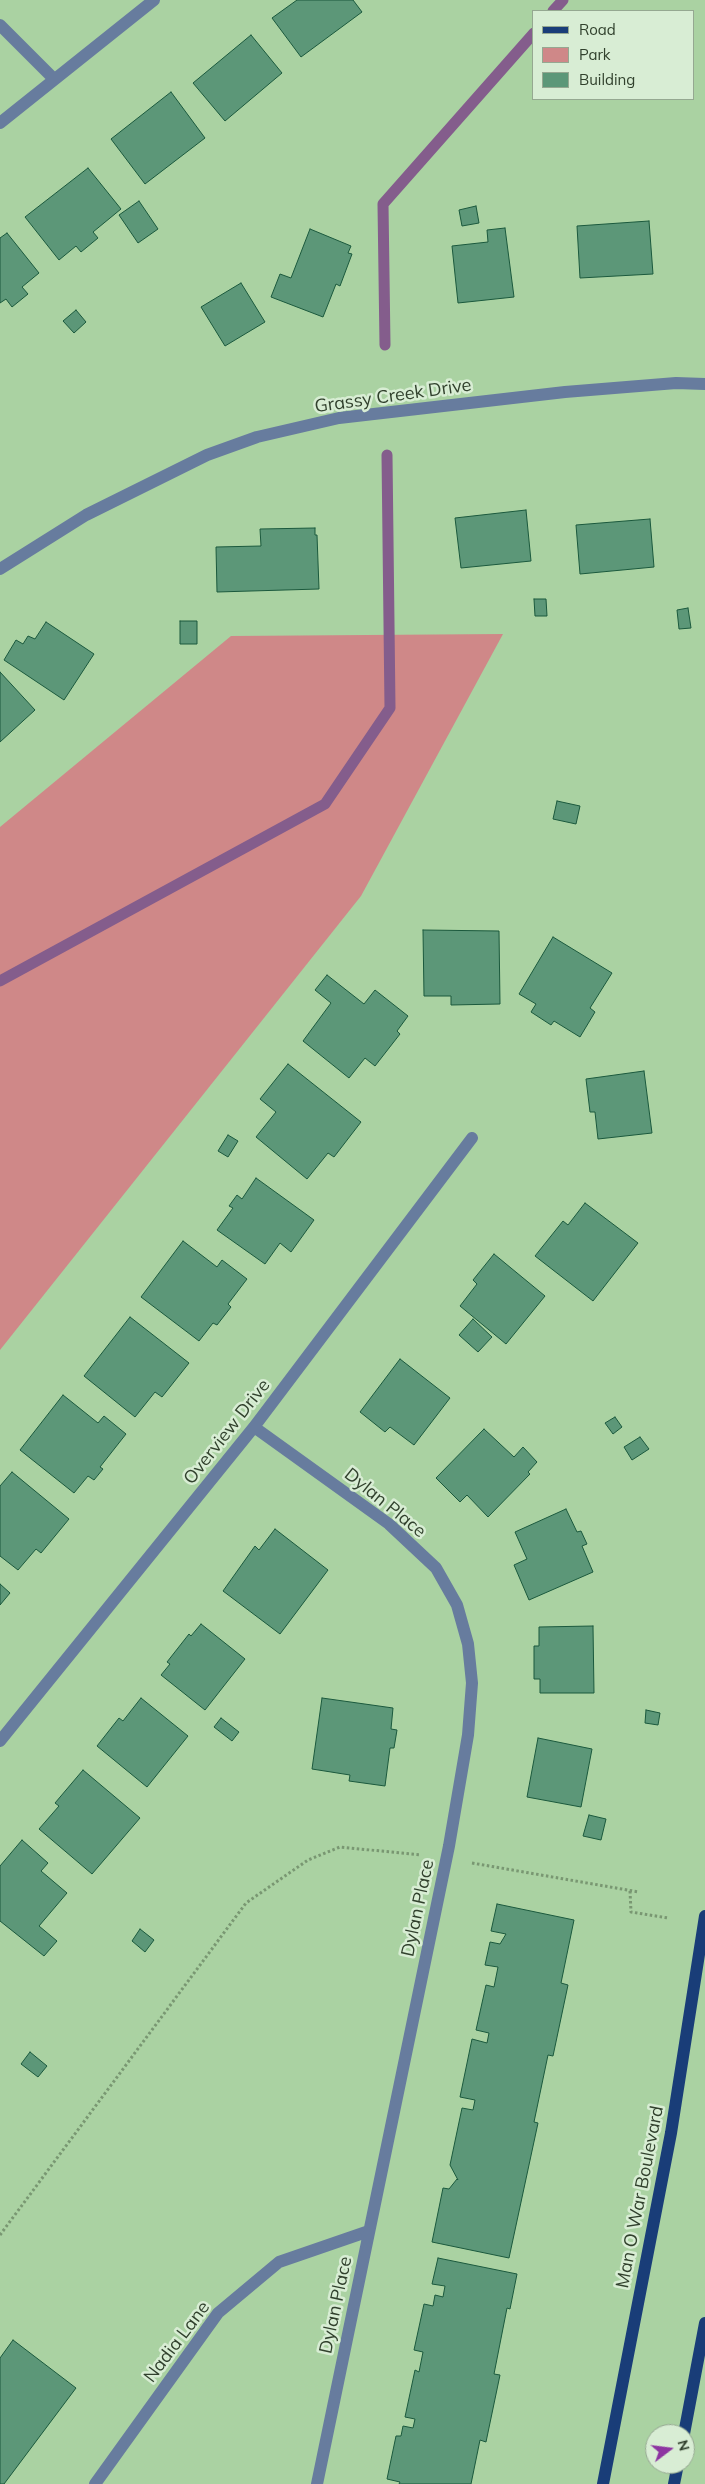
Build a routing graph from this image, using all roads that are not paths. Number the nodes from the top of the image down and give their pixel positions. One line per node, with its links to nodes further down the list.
1 (154, 0): 3 (street)
2 (0, 26): 3 (street)
3 (53, 78): 4 (street)
4 (0, 123)
5 (705, 384): 6 (street, Grassy Creek Drive)
6 (0, 570)
7 (472, 1138): 8 (street, Overview Drive)
8 (254, 1427): 9 (street, Overview Drive); 11 (street, Dylan Place)
9 (0, 1741)
10 (705, 1916): 16 (main road, Man O War Boulevard)
11 (369, 2231): 14 (street, Nadia Lane); 15 (street, Dylan Place)
12 (705, 2323): 13 (main road)
13 (686, 2424)
14 (94, 2484)
15 (317, 2484)
16 (603, 2484)

